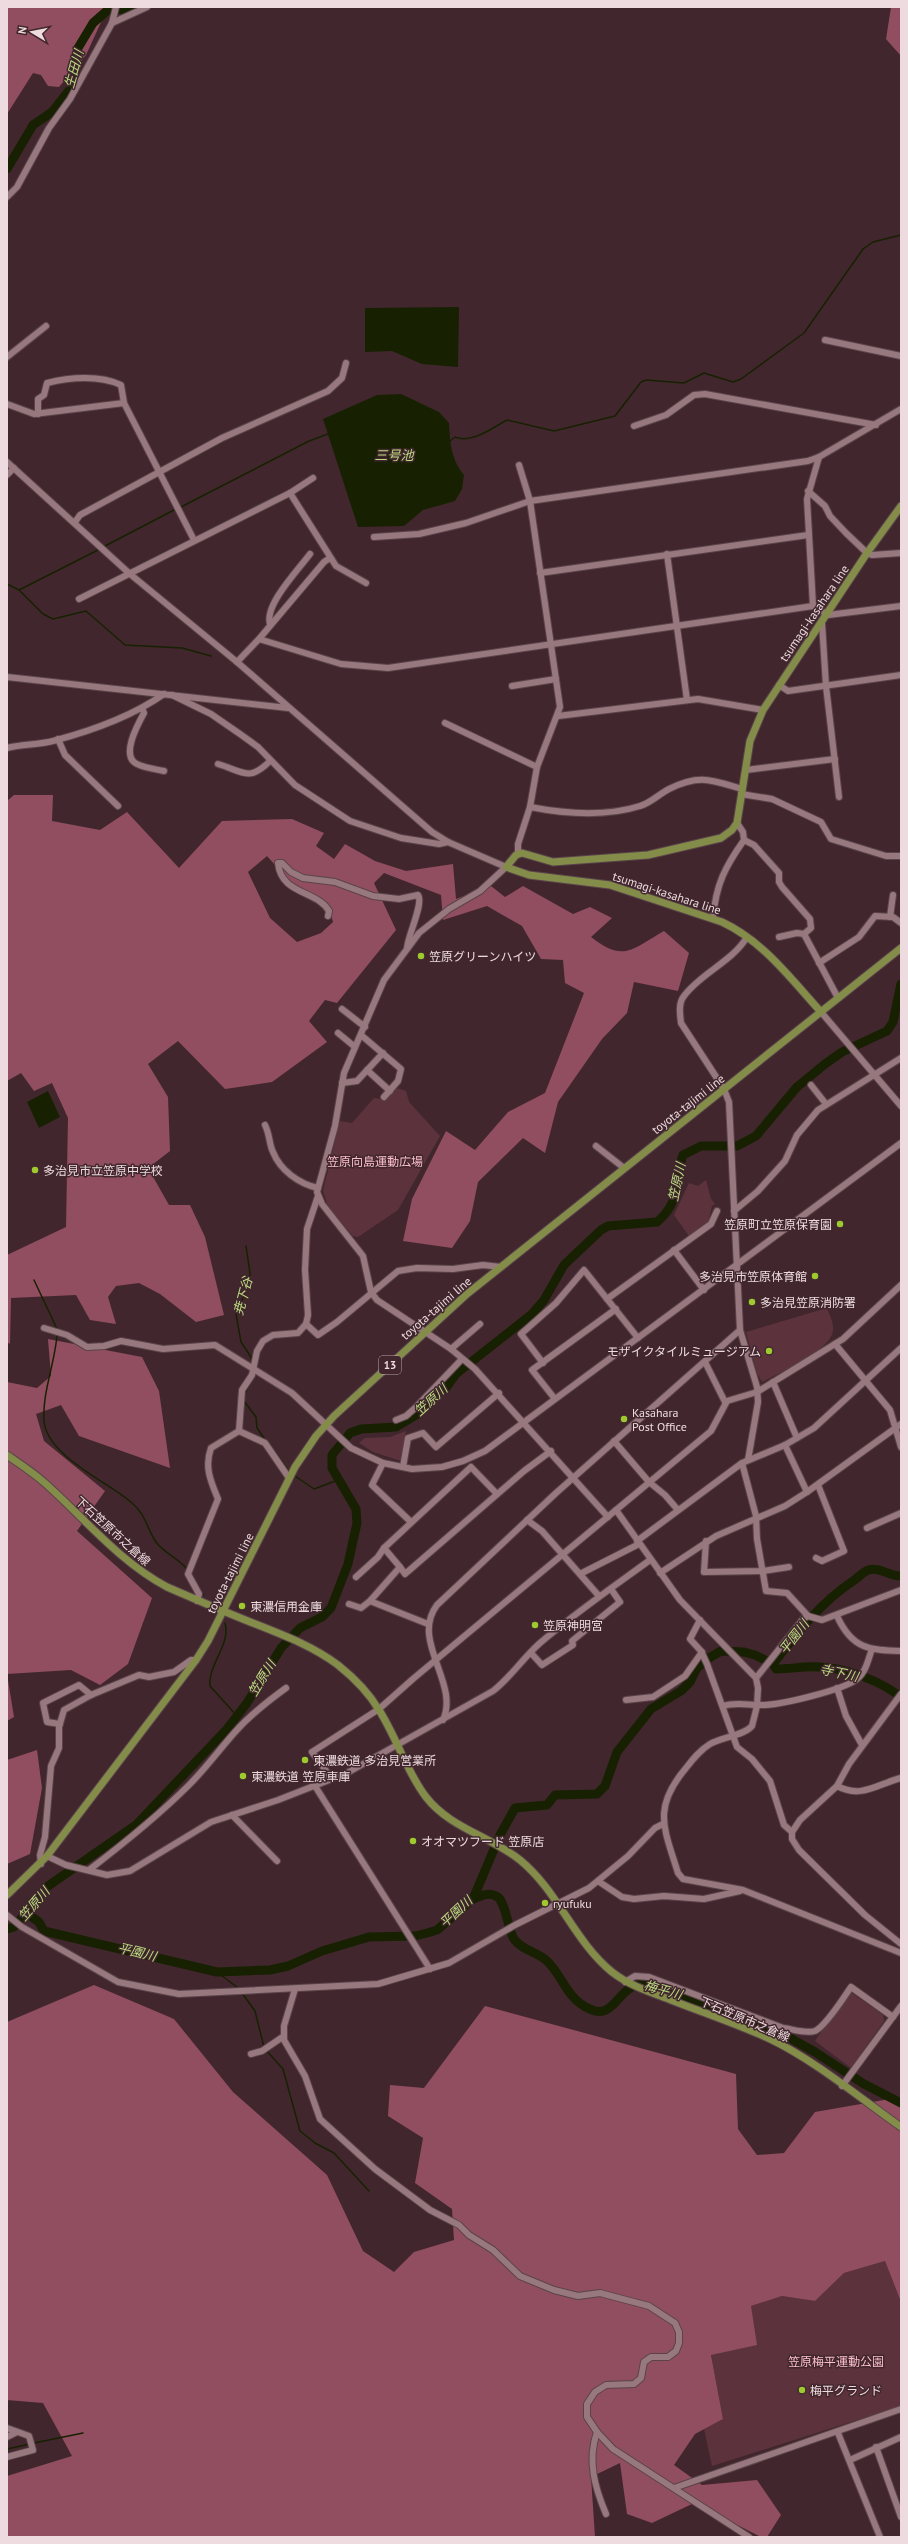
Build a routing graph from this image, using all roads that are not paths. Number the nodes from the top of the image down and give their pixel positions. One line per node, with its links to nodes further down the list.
1 (116, 7): 3 (street)
2 (146, 7): 3 (street)
3 (112, 23): 4 (street)
4 (7, 197)
5 (46, 326): 8 (street)
6 (825, 340): 7 (street)
7 (901, 356)
8 (7, 357)
9 (346, 363): 20 (street)
10 (124, 403): 13 (street); 13 (street); 20 (street)
11 (7, 404): 13 (street)
12 (901, 409): 14 (street)
13 (38, 414)
14 (876, 425): 15 (street); 16 (street)
15 (634, 426)
16 (819, 457): 23 (street); 25 (street)
17 (7, 462): 19 (street)
18 (519, 465): 25 (street)
19 (14, 468): 21 (street); 27 (street)
20 (160, 473): 27 (street); 30 (street)
21 (7, 475)
22 (313, 478): 24 (street)
23 (808, 491): 28 (street); 31 (street)
24 (290, 493): 30 (street); 35 (street)
25 (530, 501): 29 (street); 36 (street)
26 (901, 506): 31 (main road, tsumagi-kasahara line)
27 (74, 522): 37 (street)
28 (808, 535): 34 (street); 40 (street)
29 (374, 537)
30 (194, 540): 37 (street)
31 (867, 553): 32 (street); 42 (main road, tsumagi-kasahara line)
32 (901, 553)
33 (310, 554): 44 (street)
34 (667, 554): 36 (street); 45 (street)
35 (330, 558): 38 (street); 44 (street)
36 (540, 573): 47 (street)
37 (130, 574): 39 (street); 48 (street)
38 (366, 583)
39 (79, 599)
40 (813, 606): 42 (street); 45 (street)
41 (901, 606): 42 (street)
42 (828, 615): 43 (main road, tsumagi-kasahara line)
43 (822, 623): 52 (main road, tsumagi-kasahara line); 54 (street)
44 (270, 624): 46 (street)
45 (676, 627): 47 (street); 57 (street)
46 (258, 639): 47 (street); 48 (street)
47 (551, 646): 51 (street)
48 (237, 662): 59 (street)
49 (901, 676): 54 (street)
50 (7, 677): 55 (street)
51 (556, 679): 53 (street); 61 (street)
52 (779, 685): 54 (street); 60 (main road, tsumagi-kasahara line)
53 (512, 686)
54 (826, 686): 65 (street)
55 (164, 694): 56 (street); 58 (street)
56 (172, 695): 59 (street); 66 (street)
57 (687, 700): 60 (street); 61 (street)
58 (142, 708): 63 (street); 70 (street)
59 (288, 708): 77 (street)
60 (763, 710): 69 (main road, tsumagi-kasahara line)
61 (558, 716): 68 (street)
62 (446, 723): 68 (street)
63 (58, 740): 64 (street); 73 (street)
64 (7, 748)
65 (835, 759): 69 (street); 72 (street)
66 (270, 761): 67 (street); 77 (street)
67 (218, 764)
68 (537, 766): 74 (street)
69 (746, 770): 71 (main road, tsumagi-kasahara line)
70 (164, 771)
71 (742, 792): 74 (street); 75 (main road, tsumagi-kasahara line); 79 (street)
72 (839, 796)
73 (118, 806)
74 (530, 807): 78 (street)
75 (737, 823): 76 (street); 78 (main road, tsumagi-kasahara line)
76 (744, 840): 84 (street); 86 (street)
77 (448, 842): 80 (street)
78 (518, 854): 80 (main road)
79 (901, 856)
80 (506, 867): 84 (main road, tsumagi-kasahara line); 90 (street)
81 (893, 895): 83 (street)
82 (328, 916): 90 (street)
83 (890, 917): 85 (street); 91 (street)
84 (713, 918): 87 (main road, tsumagi-kasahara line)
85 (901, 923)
86 (804, 934): 88 (street); 91 (street)
87 (747, 937): 94 (main road, tsumagi-kasahara line); 105 (street)
88 (778, 937)
89 (901, 948): 92 (main road, toyota-tajimi line / 13)
90 (407, 950): 95 (street)
91 (819, 963): 92 (street)
92 (838, 998): 94 (main road, toyota-tajimi line / 13)
93 (342, 1009): 95 (street)
94 (821, 1012): 102 (street); 105 (main road, toyota-tajimi line / 13)
95 (365, 1027): 97 (street)
96 (338, 1033): 98 (street)
97 (361, 1036): 98 (street); 99 (street)
98 (354, 1047): 103 (street)
99 (384, 1053): 101 (street); 106 (street)
100 (901, 1058): 102 (street)
101 (367, 1070): 103 (street); 106 (street)
102 (874, 1074): 108 (street); 109 (street)
103 (342, 1083): 114 (street)
104 (811, 1085): 108 (street)
105 (724, 1089): 113 (main road, toyota-tajimi line / 13); 117 (street)
106 (390, 1091): 107 (street)
107 (384, 1097)
108 (826, 1104): 117 (street)
109 (901, 1106)
110 (265, 1125): 114 (street)
111 (901, 1143): 119 (street)
112 (596, 1146): 113 (street)
113 (624, 1168): 120 (main road, toyota-tajimi line / 13)
114 (318, 1188): 115 (street)
115 (318, 1196): 123 (street); 126 (street)
116 (717, 1210): 118 (street)
117 (734, 1211): 119 (street)
118 (674, 1250): 122 (street); 124 (street)
119 (736, 1264): 122 (street); 129 (street)
120 (501, 1267): 123 (street); 130 (main road, toyota-tajimi line / 13)
121 (901, 1285): 132 (street)
122 (704, 1290): 131 (street)
123 (371, 1292): 126 (street); 130 (street)
124 (607, 1299): 125 (street); 136 (street)
125 (616, 1309): 131 (street); 136 (street)
126 (306, 1324): 138 (street)
127 (480, 1324): 134 (street)
128 (44, 1328): 138 (street)
129 (740, 1330): 137 (street); 141 (street)
130 (425, 1331): 134 (street); 147 (main road, toyota-tajimi line / 13)
131 (638, 1338): 143 (street)
132 (835, 1344): 139 (street); 140 (street)
133 (901, 1348): 139 (street)
134 (451, 1349): 135 (street)
135 (462, 1359): 142 (street); 145 (street)
136 (543, 1362): 143 (street)
137 (705, 1362): 144 (street); 151 (street)
138 (254, 1369): 147 (street); 149 (street)
139 (865, 1381): 148 (street); 150 (street)
140 (773, 1382): 141 (street); 150 (street)
141 (757, 1392): 144 (street); 156 (street)
142 (499, 1393): 146 (street); 158 (street)
143 (555, 1399): 146 (street)
144 (725, 1402): 161 (street)
145 (396, 1420)
146 (525, 1422): 154 (street); 158 (street)
147 (327, 1425): 157 (street); 160 (main road, toyota-tajimi line / 13)
148 (899, 1426): 153 (street); 162 (street)
149 (239, 1431): 160 (street); 188 (street)
150 (797, 1438): 152 (street)
151 (614, 1441): 159 (street); 161 (street)
152 (785, 1445): 156 (street); 163 (street)
153 (901, 1447)
154 (551, 1452): 159 (street); 164 (street)
155 (7, 1455): 188 (main road, 下石笠原市之倉線)
156 (745, 1461): 166 (street); 169 (street)
157 (383, 1463): 158 (street); 171 (street)
158 (403, 1467)
159 (574, 1477): 168 (street); 170 (street)
160 (289, 1478): 191 (main road, toyota-tajimi line / 13)
161 (649, 1482): 165 (street); 166 (street)
162 (818, 1485): 163 (street); 177 (street)
163 (807, 1492): 169 (street)
164 (497, 1494): 171 (street); 179 (street)
165 (616, 1510): 168 (street); 174 (street)
166 (678, 1510): 174 (street)
167 (901, 1513): 172 (street)
168 (608, 1516): 176 (street)
169 (755, 1519): 173 (street); 181 (street)
170 (527, 1520): 176 (street); 195 (street)
171 (411, 1522): 175 (street)
172 (867, 1528)
173 (706, 1541): 181 (street); 182 (street)
174 (638, 1543): 178 (street); 183 (street)
175 (384, 1548): 179 (street); 184 (street)
176 (563, 1555): 183 (street); 201 (street)
177 (816, 1558)
178 (650, 1560): 182 (street); 185 (street)
179 (400, 1567): 189 (street)
180 (789, 1567): 181 (street)
181 (763, 1571): 192 (street)
182 (660, 1573): 194 (street)
183 (580, 1574): 187 (street)
184 (356, 1577)
185 (611, 1589): 187 (street); 198 (street)
186 (901, 1590): 193 (street)
187 (599, 1596): 198 (street)
188 (197, 1601): 191 (main road, 下石笠原市之倉線)
189 (370, 1601): 190 (street); 195 (street)
190 (349, 1604)
191 (224, 1611): 200 (main road, toyota-tajimi line / 13); 210 (main road, 下石笠原市之倉線)
192 (808, 1616): 193 (street); 202 (street)
193 (837, 1616): 196 (street)
194 (700, 1620): 199 (street); 202 (street)
195 (428, 1624): 201 (street)
196 (872, 1649): 197 (street); 204 (street)
197 (901, 1651)
198 (531, 1653): 211 (street)
199 (703, 1654): 207 (street); 208 (street)
200 (196, 1660): 205 (street); 223 (main road, toyota-tajimi line / 13)
201 (436, 1661): 210 (street); 211 (street)
202 (756, 1678): 209 (street)
203 (286, 1688): 226 (street)
204 (837, 1688): 209 (street); 214 (street)
205 (91, 1694): 212 (street); 212 (street)
206 (901, 1694): 214 (street)
207 (626, 1700)
208 (723, 1706): 209 (street); 213 (street)
209 (757, 1706): 213 (street)
210 (379, 1709): 215 (main road, 下石笠原市之倉線); 217 (street)
211 (443, 1720): 215 (street)
212 (60, 1724): 225 (street)
213 (732, 1735): 221 (street); 222 (street)
214 (862, 1745): 219 (street)
215 (398, 1746): 217 (street); 230 (main road, 下石笠原市之倉線)
216 (901, 1778): 219 (street)
217 (332, 1779): 218 (street)
218 (315, 1786): 220 (street); 234 (street)
219 (838, 1786): 222 (street)
220 (232, 1815): 224 (street); 226 (street)
221 (663, 1824): 227 (street); 228 (street)
222 (792, 1832): 232 (street)
223 (47, 1856): 225 (main road, toyota-tajimi line / 13); 226 (street)
224 (277, 1861)
225 (41, 1864): 229 (main road, toyota-tajimi line / 13)
226 (88, 1870)
227 (598, 1881): 228 (street); 230 (street)
228 (744, 1890): 233 (street)
229 (7, 1895)
230 (559, 1904): 234 (street); 235 (main road, 下石笠原市之倉線)
231 (9, 1917): 236 (street)
232 (901, 1944)
233 (901, 1953)
234 (430, 1969): 236 (street)
235 (626, 1982): 238 (street); 241 (main road, 下石笠原市之倉線)
236 (294, 1989): 239 (street)
237 (901, 2006): 238 (street)
238 (893, 2017): 241 (street)
239 (284, 2036): 240 (street); 246 (street)
240 (251, 2054)
241 (844, 2083): 242 (main road, 下石笠原市之倉線)
242 (901, 2127)
243 (901, 2409): 247 (street)
244 (7, 2428): 245 (street)
245 (17, 2432): 248 (street); 251 (street)
246 (597, 2432): 253 (street); 254 (street)
247 (838, 2433): 252 (street); 253 (street)
248 (7, 2437)
249 (901, 2438): 250 (street)
250 (876, 2447): 252 (street); 255 (street)
251 (7, 2457)
252 (850, 2460): 257 (street)
253 (674, 2488): 256 (street)
254 (606, 2514)
255 (901, 2517)
256 (749, 2537)
257 (880, 2537)

